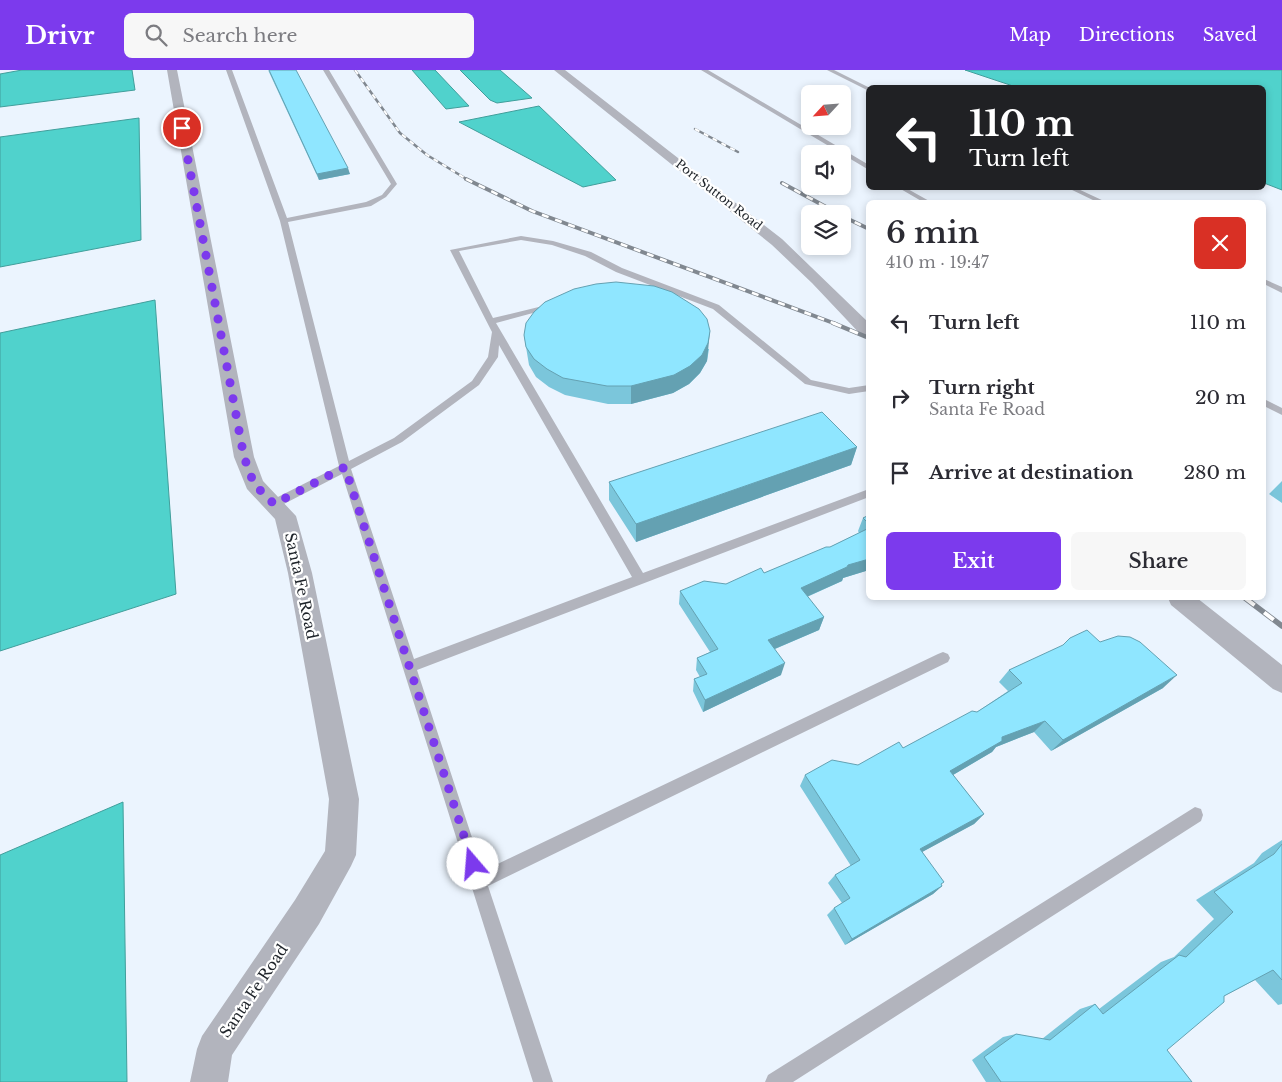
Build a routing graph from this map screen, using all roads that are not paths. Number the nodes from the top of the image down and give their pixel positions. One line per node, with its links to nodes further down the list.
1 (172, 70): 26 (street, Santa Fe Road)
2 (229, 70): 13 (lane)
3 (326, 70): 13 (lane)
4 (559, 70): 20 (street, Port Sutton Road)
5 (704, 70): 8 (lane)
6 (830, 70): 7 (lane)
7 (866, 88)
8 (866, 166)
9 (906, 190): 11 (lane)
10 (1075, 190): 12 (lane)
11 (923, 200)
12 (1098, 200)
13 (284, 221): 24 (lane)
14 (1266, 282): 17 (lane)
15 (656, 283): 16 (lane); 19 (lane); 21 (lane)
16 (636, 288)
17 (1282, 290)
18 (559, 306): 19 (lane)
19 (494, 326): 24 (lane); 27 (lane)
20 (866, 330)
21 (866, 388)
22 (1266, 403): 23 (lane)
23 (1282, 412)
24 (345, 467): 26 (lane); 30 (lane)
25 (866, 494): 27 (lane)
26 (274, 504): 34 (street, Santa Fe Road)
27 (640, 580): 30 (lane)
28 (1182, 600): 31 (street)
29 (943, 658): 33 (lane)
30 (410, 667): 33 (lane)
31 (1282, 681)
32 (1195, 815): 36 (lane)
33 (479, 882): 35 (lane)
34 (209, 1082)
35 (543, 1082)
36 (775, 1082)

